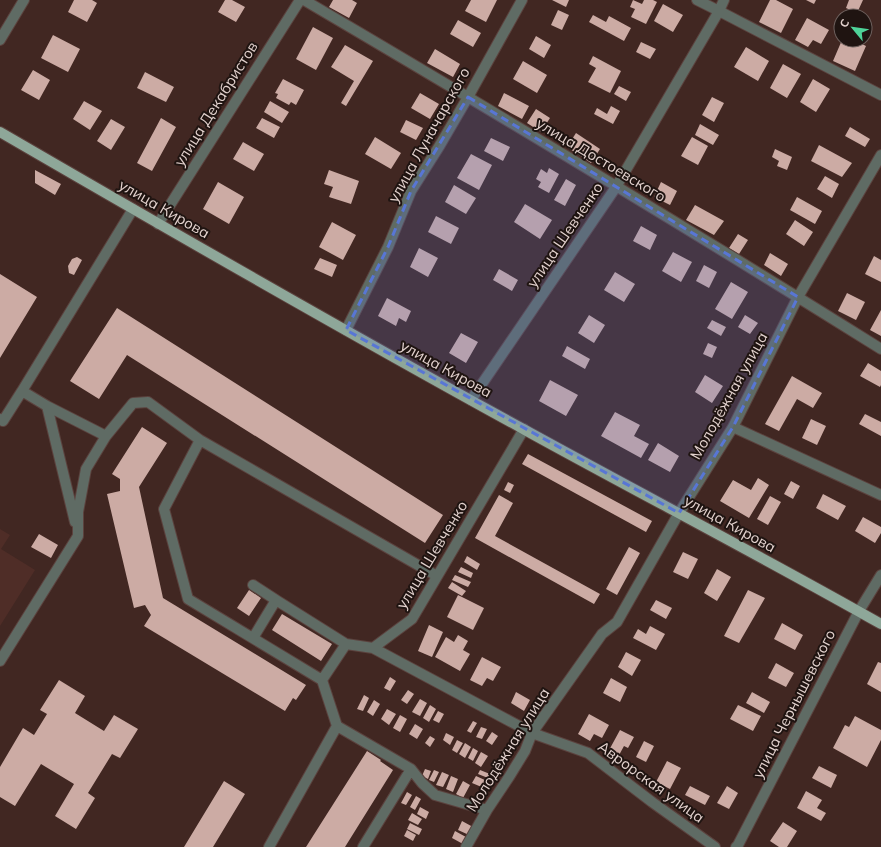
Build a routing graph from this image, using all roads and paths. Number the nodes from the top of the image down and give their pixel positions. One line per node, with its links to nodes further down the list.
1 (24, 0): 8 (street)
2 (300, 0): 15 (street, улица Декабристов)
3 (304, 0): 10 (street, улица Достоевского)
4 (522, 0): 10 (street, улица Луначарского)
5 (697, 0): 7 (street)
6 (724, 0): 7 (street, улица Шевченко)
7 (719, 11): 9 (street); 13 (street, улица Шевченко)
8 (0, 40)
9 (881, 95)
10 (468, 97): 13 (street, улица Достоевского); 17 (street, улица Луначарского)
11 (0, 133): 14 (main road, улица Кирова)
12 (881, 155): 16 (street, Молодёжная улица)
13 (616, 187): 16 (street, улица Достоевского); 20 (street, улица Шевченко)
14 (133, 209): 15 (main road, улица Кирова); 19 (street)
15 (158, 224): 17 (main road, улица Кирова)
16 (798, 297): 18 (street, улица Достоевского); 23 (street, Молодёжная улица)
17 (346, 330): 20 (main road, улица Кирова)
18 (881, 349)
19 (22, 391): 21 (street); 22 (street)
20 (471, 400): 24 (main road, улица Кирова)
21 (47, 406): 25 (street); 29 (street)
22 (0, 419)
23 (733, 427): 27 (street); 28 (street, Молодёжная улица)
24 (524, 429): 28 (main road, улица Кирова); 31 (street, улица Шевченко)
25 (106, 436): 26 (street); 29 (street)
26 (200, 440): 31 (street); 36 (street)
27 (881, 495)
28 (679, 512): 34 (main road, улица Кирова); 42 (street, Молодёжная улица)
29 (78, 536): 39 (street)
30 (881, 575): 34 (street, улица Чернышевского)
31 (437, 576): 38 (street, улица Шевченко)
32 (253, 585): 33 (street)
33 (276, 600): 36 (street); 37 (street)
34 (859, 611): 35 (main road, улица Кирова); 49 (street, улица Чернышевского)
35 (881, 624)
36 (253, 638): 40 (street)
37 (346, 644): 38 (street); 40 (street)
38 (373, 648): 42 (street, Аврорская улица)
39 (0, 661)
40 (322, 680): 41 (street)
41 (337, 726): 43 (street); 45 (street)
42 (532, 733): 44 (street, Молодёжная улица); 48 (street, Аврорская улица)
43 (411, 769): 44 (street); 46 (street)
44 (487, 810): 47 (street, Молодёжная улица)
45 (269, 847)
46 (362, 847)
47 (466, 847)
48 (715, 847)
49 (736, 847)

